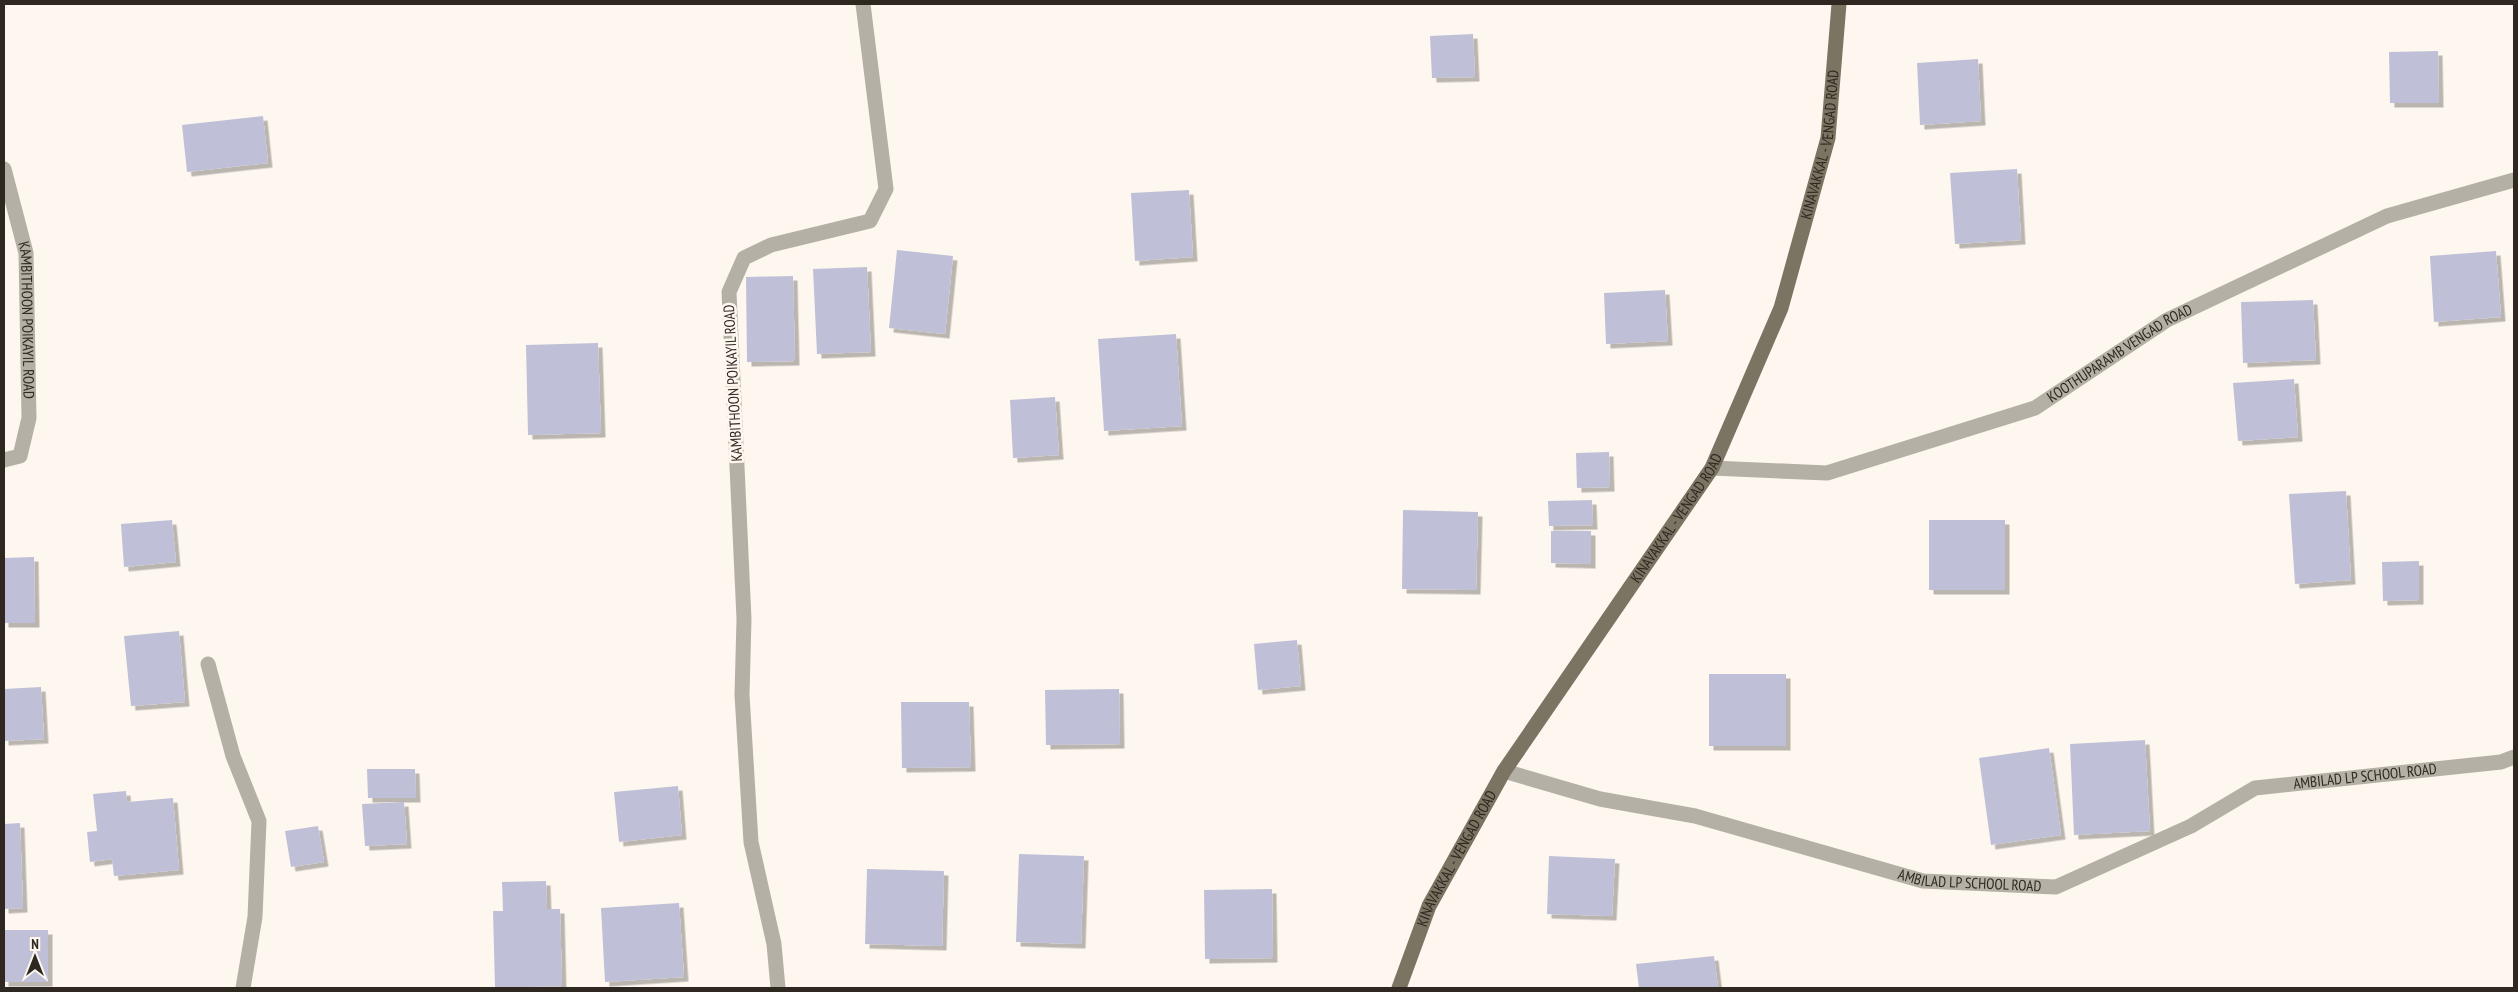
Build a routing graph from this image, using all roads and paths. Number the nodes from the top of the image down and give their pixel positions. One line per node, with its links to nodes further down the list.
1 (863, 4): 11 (street, KAMBITHOON POIKAYIL ROAD)
2 (1839, 4): 6 (main road, KINAVAKKAL - VENGAD ROAD)
3 (4, 169): 5 (street, KAMBITHOON POIKAYIL ROAD)
4 (2514, 180): 6 (street, KOOTHUPARAMB VENGAD ROAD)
5 (4, 460)
6 (1712, 468): 9 (main road, KINAVAKKAL - VENGAD ROAD)
7 (208, 664): 10 (street)
8 (2514, 757): 9 (street, AMBILAD LP SCHOOL ROAD)
9 (1504, 771): 12 (main road, KINAVAKKAL - VENGAD ROAD)
10 (243, 988)
11 (778, 988)
12 (1399, 988)

